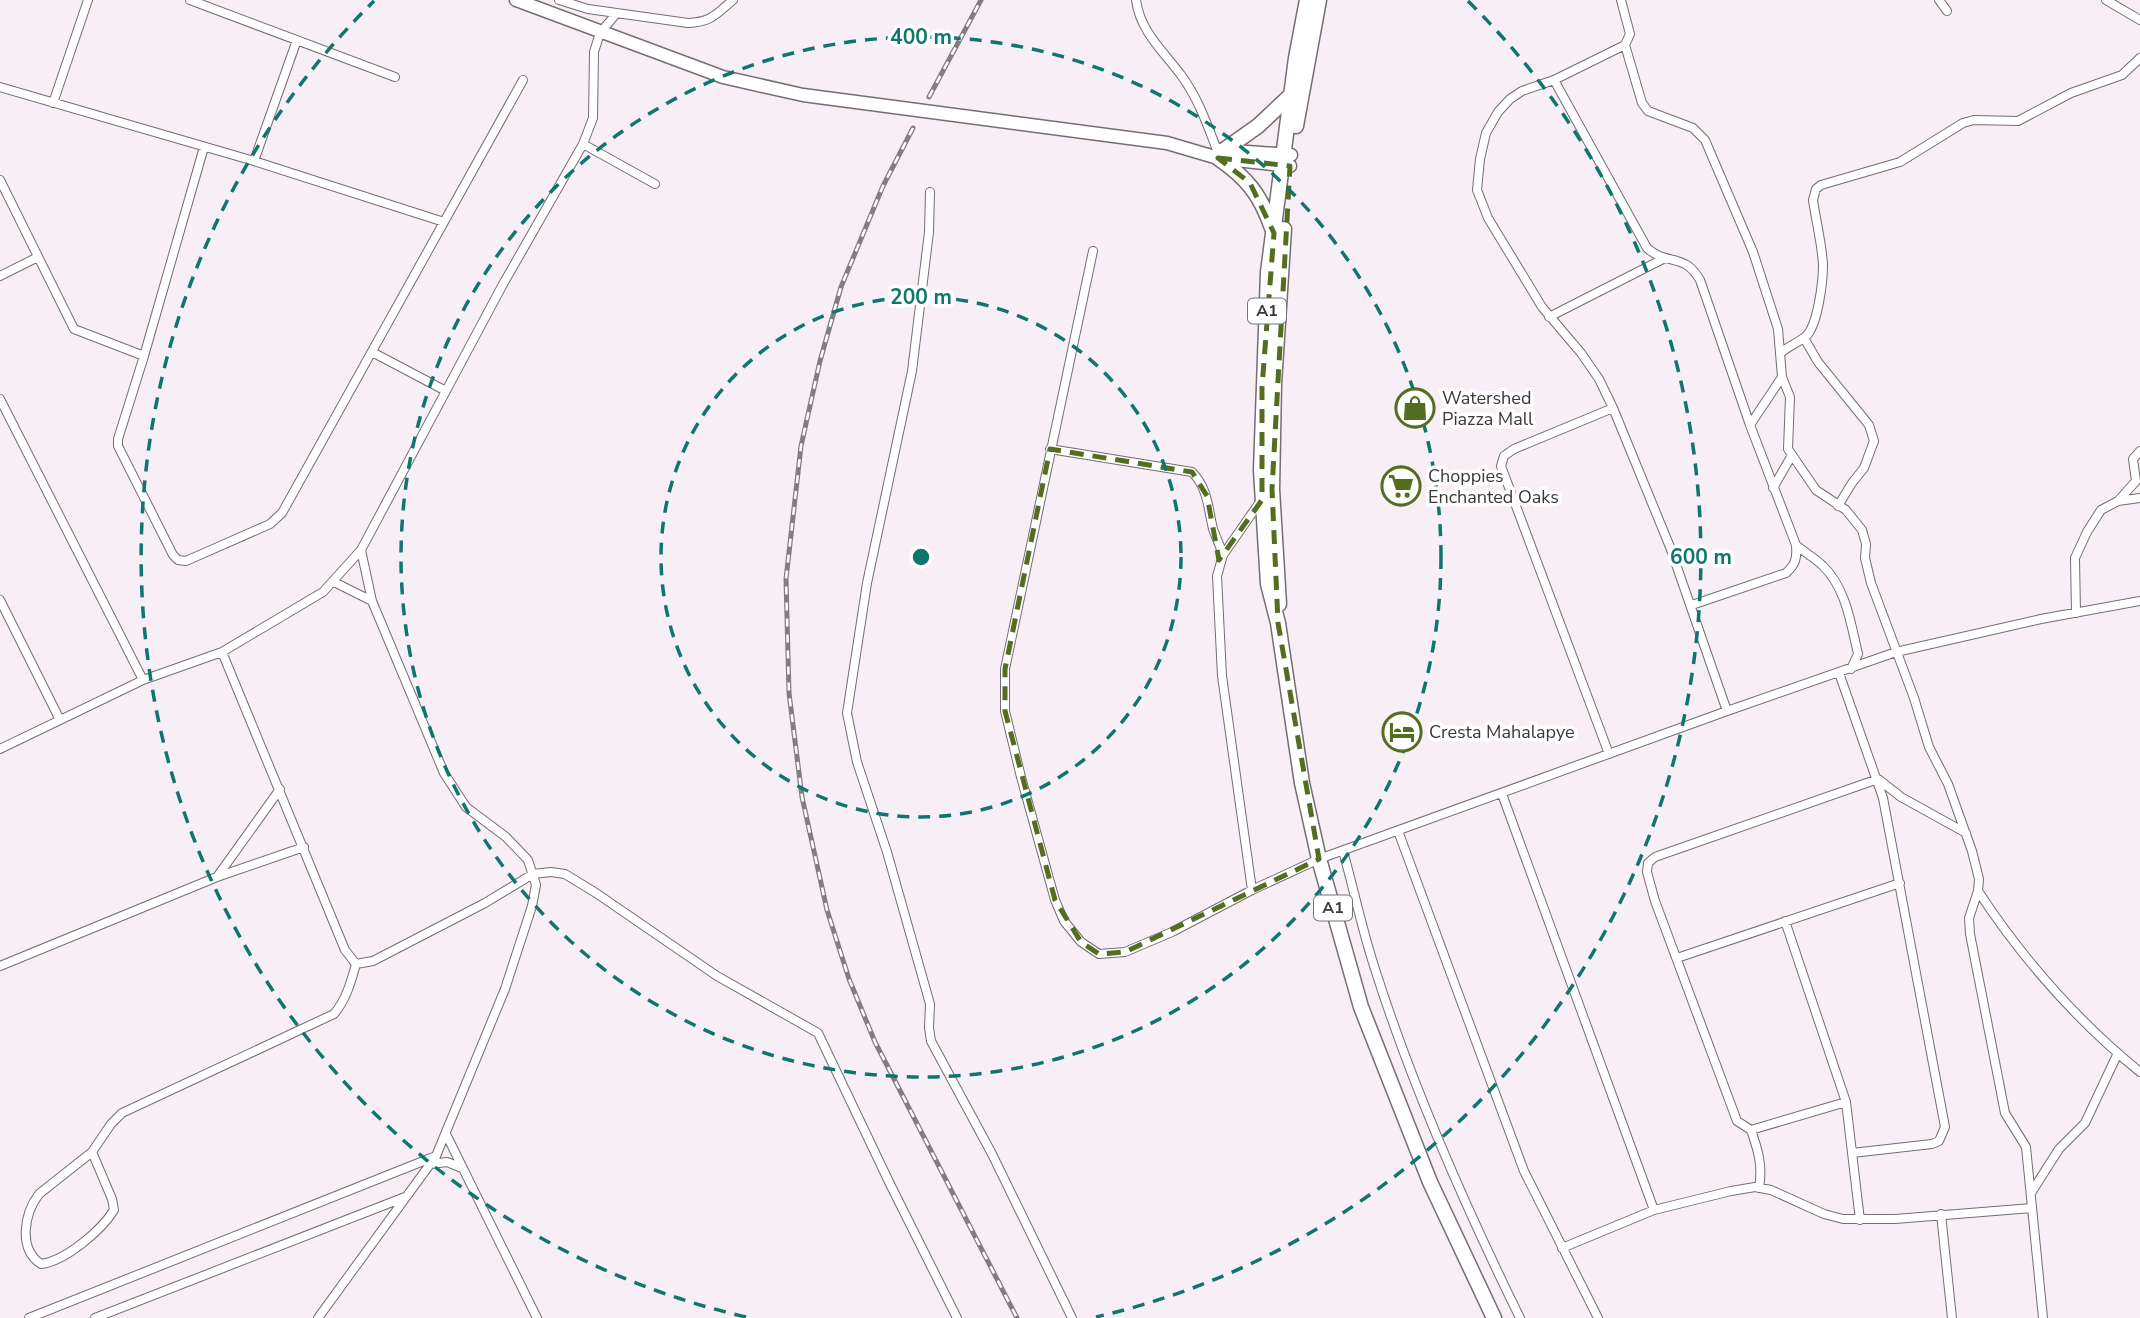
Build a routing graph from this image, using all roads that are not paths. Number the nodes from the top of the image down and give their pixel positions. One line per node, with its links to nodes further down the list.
1 (88, 0): 24 (street)
2 (190, 0): 16 (street)
3 (516, 0): 15 (main road)
4 (559, 0): 13 (street)
5 (733, 0): 13 (street)
6 (1136, 0): 27 (street)
7 (1307, 0): 23 (highway, A1)
8 (1319, 0): 28 (highway, A1)
9 (1621, 0): 17 (street)
10 (1938, 0): 12 (street)
11 (2106, 0): 14 (street)
12 (1947, 11)
13 (616, 14): 15 (street)
14 (2140, 20)
15 (600, 33): 25 (street); 27 (main road)
16 (297, 40): 19 (street); 29 (street)
17 (1625, 45): 21 (street); 42 (street)
18 (2140, 58): 40 (street)
19 (395, 77)
20 (523, 80): 33 (street)
21 (1554, 80): 37 (street); 39 (street)
22 (0, 88): 24 (street)
23 (1291, 95): 27 (highway); 28 (highway, A1)
24 (53, 103): 26 (street)
25 (583, 144): 31 (street); 45 (street)
26 (204, 147): 29 (street); 43 (street)
27 (1220, 153): 28 (main road); 34 (highway)
28 (1287, 160): 34 (highway, A1); 53 (highway, A1)
29 (254, 161): 33 (street)
30 (0, 180): 36 (street)
31 (655, 184)
32 (930, 192): 114 (street)
33 (444, 222): 41 (street)
34 (1274, 233): 53 (highway, A1)
35 (1093, 251): 49 (street)
36 (38, 257): 38 (street); 43 (street)
37 (1665, 258): 39 (street); 48 (street)
38 (0, 276)
39 (1549, 317): 47 (street)
40 (1804, 338): 42 (street); 56 (street)
41 (372, 352): 43 (street); 45 (street)
42 (1781, 353): 44 (street)
43 (144, 356)
44 (1782, 377): 48 (street); 51 (street)
45 (446, 391): 58 (street)
46 (0, 399): 70 (street)
47 (1614, 408): 64 (street); 74 (street)
48 (1749, 425): 52 (street)
49 (1050, 449): 59 (street); 86 (street)
50 (2140, 451): 55 (street)
51 (1792, 455): 52 (street); 56 (street)
52 (1773, 488): 57 (street)
53 (1267, 494): 59 (street); 82 (highway, A1)
54 (2140, 498): 55 (street)
55 (2118, 501): 65 (street)
56 (1838, 506): 67 (street)
57 (1796, 545): 64 (street); 68 (street)
58 (361, 550): 60 (street); 62 (street)
59 (1223, 555): 86 (street)
60 (334, 582): 62 (street); 66 (street)
61 (0, 600): 72 (street)
62 (372, 601): 83 (street)
63 (2140, 601): 65 (street)
64 (1692, 605): 71 (street)
65 (2076, 613): 67 (street)
66 (222, 652): 70 (street); 76 (street)
67 (1896, 652): 68 (street); 79 (street)
68 (1851, 669): 69 (street)
69 (1839, 673): 71 (street); 75 (street)
70 (143, 680): 72 (street)
71 (1727, 711): 74 (street)
72 (60, 720): 73 (street)
73 (0, 749)
74 (1609, 754): 77 (street)
75 (1878, 779): 79 (street); 85 (street); 89 (street)
76 (280, 789): 80 (street); 84 (street)
77 (1502, 794): 78 (street); 105 (street)
78 (1398, 831): 81 (street); 108 (street)
79 (1966, 833): 87 (street)
80 (304, 847): 84 (street); 90 (street)
81 (1343, 850): 82 (street); 116 (street)
82 (1319, 859): 86 (street); 115 (highway, A1)
83 (533, 874): 90 (street); 96 (street); 113 (street)
84 (217, 877): 91 (street)
85 (1900, 883): 88 (street); 98 (street)
86 (1252, 890)
87 (1978, 891): 92 (street); 102 (street)
88 (1785, 922): 89 (street); 94 (street)
89 (1677, 958): 95 (street)
90 (356, 964): 97 (street)
91 (0, 966)
92 (2117, 1055): 93 (street); 102 (street)
93 (2140, 1072)
94 (1846, 1102): 95 (street); 98 (street)
95 (1751, 1130): 101 (street)
96 (446, 1134): 99 (street); 100 (street)
97 (92, 1152): 97 (street)
98 (1852, 1153): 107 (street)
99 (433, 1160): 100 (street); 103 (street); 109 (street)
100 (462, 1168): 112 (street)
101 (1759, 1188): 105 (street); 107 (street)
102 (2030, 1195): 104 (street)
103 (408, 1196): 110 (street); 111 (street)
104 (2032, 1208): 106 (street); 119 (street)
105 (1654, 1209): 108 (street)
106 (1941, 1214): 107 (street); 118 (street)
107 (1860, 1220)
108 (1562, 1248): 117 (street)
109 (29, 1318)
110 (95, 1318)
111 (318, 1318)
112 (537, 1318)
113 (957, 1318)
114 (1072, 1318)
115 (1494, 1318)
116 (1520, 1318)
117 (1598, 1318)
118 (1952, 1318)
119 (2043, 1318)

